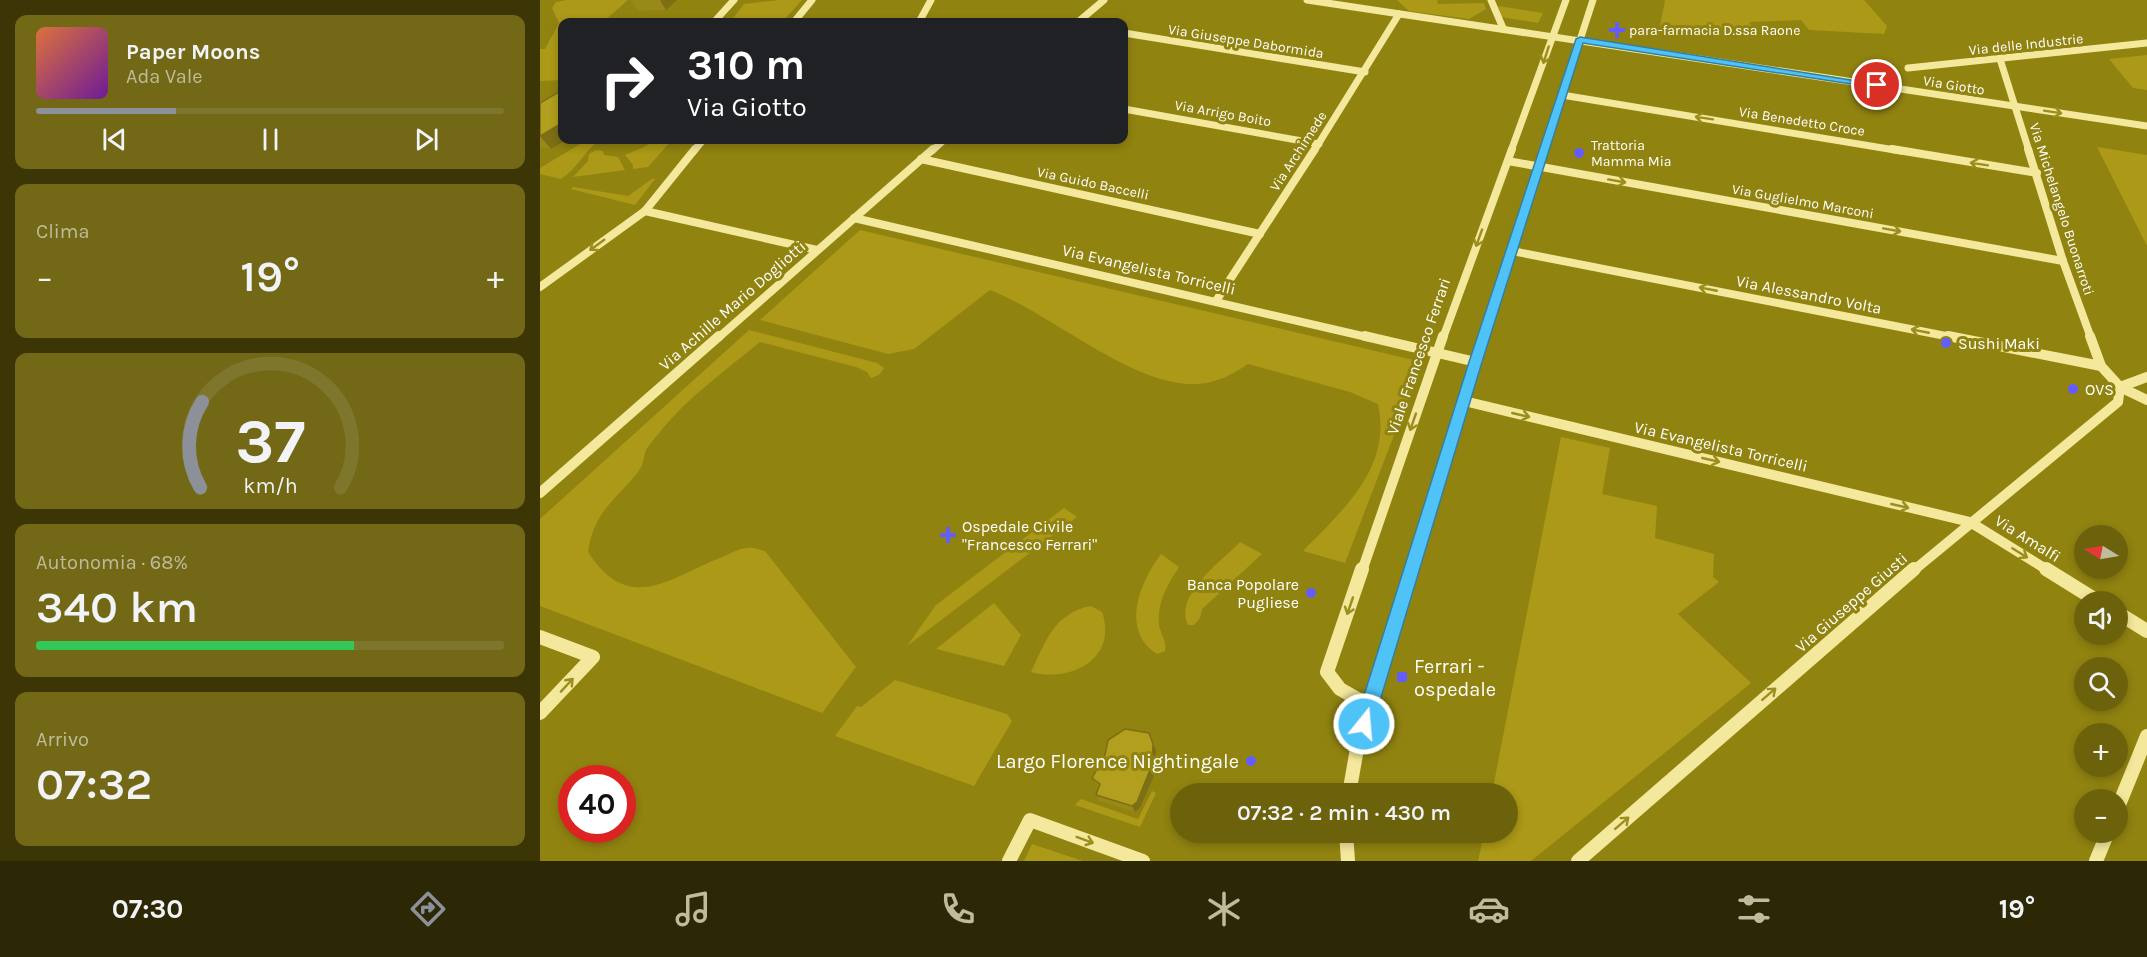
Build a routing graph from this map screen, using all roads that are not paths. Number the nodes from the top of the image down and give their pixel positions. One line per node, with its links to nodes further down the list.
1 (734, 0): 12 (street)
2 (812, 0): 13 (street)
3 (931, 0): 14 (street)
4 (1104, 0): 15 (street)
5 (1307, 0): 10 (street, Via Giotto)
6 (1383, 0): 10 (street)
7 (1491, 0): 16 (street)
8 (1566, 0): 18 (street, Viale Francesco Ferrari)
9 (1593, 0): 19 (street)
10 (1385, 12): 11 (street, Via Giotto)
11 (1399, 14): 16 (street, Via Giotto); 23 (street, Via Archimede)
12 (718, 18)
13 (797, 18)
14 (920, 18)
15 (1083, 18)
16 (1503, 28): 18 (street, Via Giotto)
17 (1128, 34): 23 (street, Via Giuseppe Dabormida)
18 (1552, 35): 19 (street, Via Giotto); 32 (street, Viale Francesco Ferrari, one-way to 32)
19 (1580, 39): 24 (street); 25 (street, Via Giotto)
20 (2147, 43): 21 (street, Via delle Industrie)
21 (2000, 59): 22 (street, Via delle Industrie); 25 (street, Via Michelangelo Buonarroti)
22 (1908, 68)
23 (1365, 72): 30 (street, Via Archimede)
24 (1562, 95): 33 (street); 34 (street, Via Benedetto Croce, one-way to 24)
25 (2014, 106): 27 (street, Via Giotto, one-way to 27); 34 (street, Via Michelangelo Buonarroti)
26 (1128, 110): 30 (street, Via Arrigo Boito)
27 (2147, 126)
28 (700, 144): 35 (street)
29 (939, 144): 31 (street, Via Achille Mario Dogliotti)
30 (1318, 144): 37 (street, Via Archimede)
31 (921, 159): 36 (street, Via Achille Mario Dogliotti); 37 (street, Via Guido Baccelli)
32 (1508, 161): 33 (street, Via Guglielmo Marconi); 43 (street, Viale Francesco Ferrari, one-way to 43)
33 (1539, 166): 39 (street); 40 (street, Via Guglielmo Marconi, one-way to 40)
34 (2037, 173): 40 (street, Via Michelangelo Buonarroti)
35 (645, 211): 38 (street); 41 (street, one-way to 41)
36 (854, 218): 38 (street, Via Achille Mario Dogliotti); 42 (street, Via Evangelista Torricelli)
37 (1260, 234): 42 (street, Via Archimede)
38 (817, 250): 50 (street, Via Achille Mario Dogliotti)
39 (1512, 251): 44 (street); 45 (street, Via Alessandro Volta, one-way to 39)
40 (2063, 261): 45 (street, Via Michelangelo Buonarroti)
41 (540, 287)
42 (1216, 301): 43 (street, Via Evangelista Torricelli)
43 (1437, 354): 44 (street, Via Evangelista Torricelli); 56 (street, Viale Francesco Ferrari, one-way to 56)
44 (1476, 362): 49 (street)
45 (2101, 366): 47 (street)
46 (2147, 377): 47 (street)
47 (2120, 387): 48 (street); 51 (street, Via Giuseppe Giusti)
48 (2147, 400)
49 (1464, 401): 51 (street, Via Evangelista Torricelli, one-way to 51); 56 (street)
50 (540, 493)
51 (1970, 522): 52 (street, Via Amalfi, one-way to 52); 66 (street, Via Giuseppe Giusti, one-way to 51)
52 (2081, 591)
53 (2128, 619): 54 (street)
54 (2147, 631)
55 (540, 637): 57 (street, one-way to 55)
56 (1370, 706): 59 (street)
57 (540, 713)
58 (2147, 736): 60 (street)
59 (1351, 783)
60 (2125, 789)
61 (1347, 843): 65 (street)
62 (2103, 843): 67 (street)
63 (1009, 861): 64 (street, one-way to 64)
64 (1143, 861)
65 (1348, 861)
66 (1578, 861)
67 (2096, 861)

